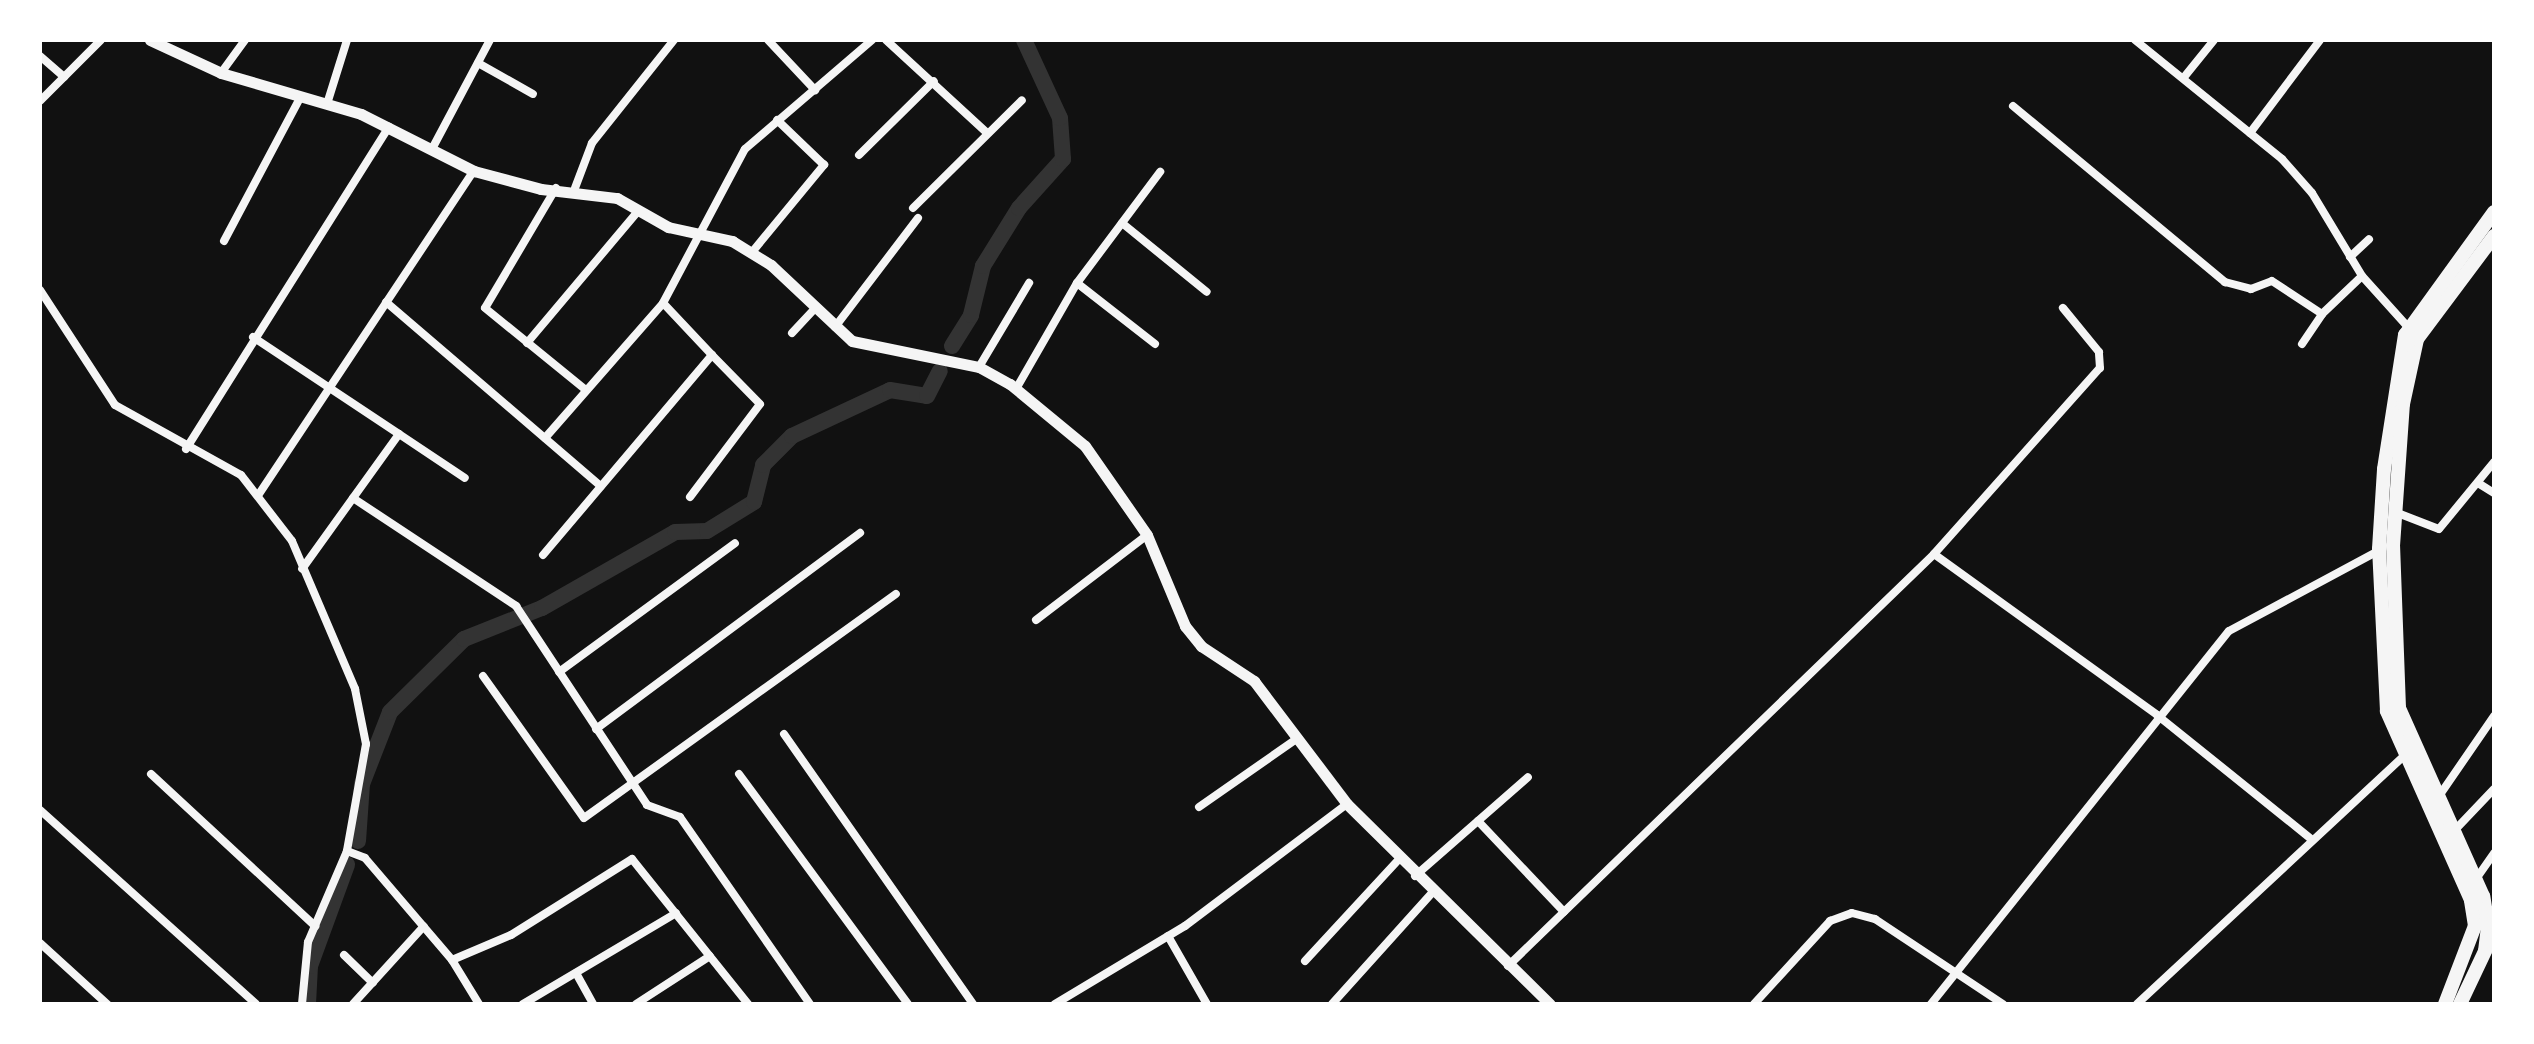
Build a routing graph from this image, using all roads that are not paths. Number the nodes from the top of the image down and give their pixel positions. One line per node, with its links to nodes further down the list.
1 (101, 40): 17 (street)
2 (150, 40): 15 (street)
3 (245, 40): 15 (street)
4 (347, 40): 24 (street)
5 (490, 40): 14 (street)
6 (674, 40): 35 (street)
7 (768, 40): 19 (street)
8 (872, 40): 19 (street)
9 (886, 40): 18 (street)
10 (2135, 40): 16 (street)
11 (2214, 40): 16 (street)
12 (2320, 40): 29 (street)
13 (40, 56): 17 (street)
14 (478, 63): 20 (street); 30 (street)
15 (221, 73): 21 (street)
16 (2185, 76): 29 (street)
17 (64, 77): 23 (street)
18 (934, 81): 28 (street); 31 (street)
19 (815, 90): 26 (street)
20 (533, 94)
21 (301, 96): 24 (street); 44 (street)
22 (1022, 100): 28 (street)
23 (40, 101)
24 (327, 104): 27 (street)
25 (2013, 106): 56 (street)
26 (777, 120): 41 (street); 45 (street)
27 (389, 127): 30 (street); 60 (street)
28 (987, 133): 36 (street)
29 (2250, 133): 46 (street)
30 (432, 149): 32 (street)
31 (859, 155)
32 (474, 171): 34 (street); 52 (street)
33 (1160, 172): 40 (street)
34 (556, 188): 35 (street); 61 (street)
35 (575, 188): 37 (street)
36 (913, 208)
37 (639, 210): 41 (street); 61 (street)
38 (2494, 212): 58 (main road)
39 (918, 218): 57 (street)
40 (1122, 223): 49 (street); 51 (street)
41 (695, 233): 45 (street); 53 (street)
42 (2494, 236): 80 (main road)
43 (2369, 239): 46 (street)
44 (224, 241)
45 (753, 251): 54 (street)
46 (2350, 257): 47 (street)
47 (2362, 276): 56 (street); 58 (street)
48 (1029, 283): 65 (street)
49 (1077, 283): 62 (street); 67 (street)
50 (40, 290): 71 (street)
51 (1207, 292)
52 (386, 302): 66 (street); 70 (street)
53 (663, 303): 64 (street); 68 (street)
54 (815, 308): 57 (street); 59 (street)
55 (2063, 308): 85 (street)
56 (2322, 314): 63 (street)
57 (835, 327): 65 (street)
58 (2408, 327): 84 (main road)
59 (792, 333)
60 (253, 337): 66 (street); 71 (street)
61 (527, 343): 68 (street)
62 (1155, 344)
63 (2302, 344)
64 (712, 355): 75 (street); 78 (street)
65 (979, 367): 67 (street)
66 (329, 389): 69 (street); 77 (street)
67 (1016, 389): 82 (street)
68 (586, 390): 70 (street)
69 (399, 434): 73 (street); 79 (street)
70 (545, 438): 75 (street)
71 (186, 449): 77 (street)
72 (2494, 462): 74 (street)
73 (465, 478)
74 (2478, 483): 76 (street); 80 (street)
75 (601, 486): 86 (street)
76 (2494, 493)
77 (259, 494): 87 (street)
78 (690, 497)
79 (353, 498): 87 (street); 90 (street)
80 (2395, 512): 84 (main road)
81 (860, 533): 94 (street)
82 (1147, 535): 89 (street); 96 (street)
83 (735, 543): 90 (street)
84 (2386, 548): 92 (street); 97 (main road)
85 (1934, 554): 92 (street); 117 (street)
86 (543, 555)
87 (302, 569): 110 (street)
88 (896, 594): 101 (street)
89 (1036, 620)
90 (559, 672): 94 (street)
91 (483, 676): 101 (street)
92 (2157, 715): 109 (street); 129 (street)
93 (2494, 716): 103 (street)
94 (596, 729): 101 (street)
95 (784, 734): 143 (street)
96 (1298, 738): 104 (street); 105 (street)
97 (2407, 753): 103 (main road); 109 (street); 152 (main road)
98 (151, 774): 119 (street)
99 (739, 774): 142 (street)
100 (1528, 777): 107 (street)
101 (633, 784): 141 (street)
102 (2494, 789): 108 (street)
103 (2436, 799): 108 (main road)
104 (1347, 804): 112 (street); 121 (street)
105 (1199, 807)
106 (40, 810): 133 (street)
107 (1478, 821): 113 (street); 117 (street)
108 (2453, 832): 114 (main road)
109 (2310, 838): 151 (street)
110 (347, 851): 119 (street); 120 (street)
111 (2494, 853): 114 (street)
112 (1399, 859): 113 (street); 126 (street)
113 (1415, 876): 115 (street)
114 (2476, 879): 116 (main road)
115 (1432, 893): 127 (street); 146 (street)
116 (2488, 899): 153 (main road)
117 (1564, 912): 127 (street)
118 (676, 913): 124 (street); 125 (street); 128 (street)
119 (315, 926): 134 (street)
120 (424, 926): 125 (street); 130 (street)
121 (1168, 936): 131 (street); 145 (street)
122 (40, 943): 132 (street)
123 (344, 955): 130 (street)
124 (710, 956): 139 (street); 140 (street)
125 (452, 960): 136 (street)
126 (1305, 961)
127 (1507, 966): 147 (street)
128 (576, 973): 137 (street); 138 (street)
129 (1955, 973): 148 (street); 149 (street); 150 (street)
130 (373, 983): 135 (street)
131 (1071, 1000): 144 (street)
132 (107, 1004)
133 (256, 1004)
134 (302, 1004)
135 (353, 1004)
136 (479, 1004)
137 (523, 1004)
138 (593, 1004)
139 (636, 1004)
140 (748, 1004)
141 (810, 1004)
142 (908, 1004)
143 (973, 1004)
144 (1055, 1004)
145 (1207, 1004)
146 (1332, 1004)
147 (1550, 1004)
148 (1754, 1004)
149 (1931, 1004)
150 (2003, 1004)
151 (2137, 1004)
152 (2445, 1004)
153 (2460, 1004)

